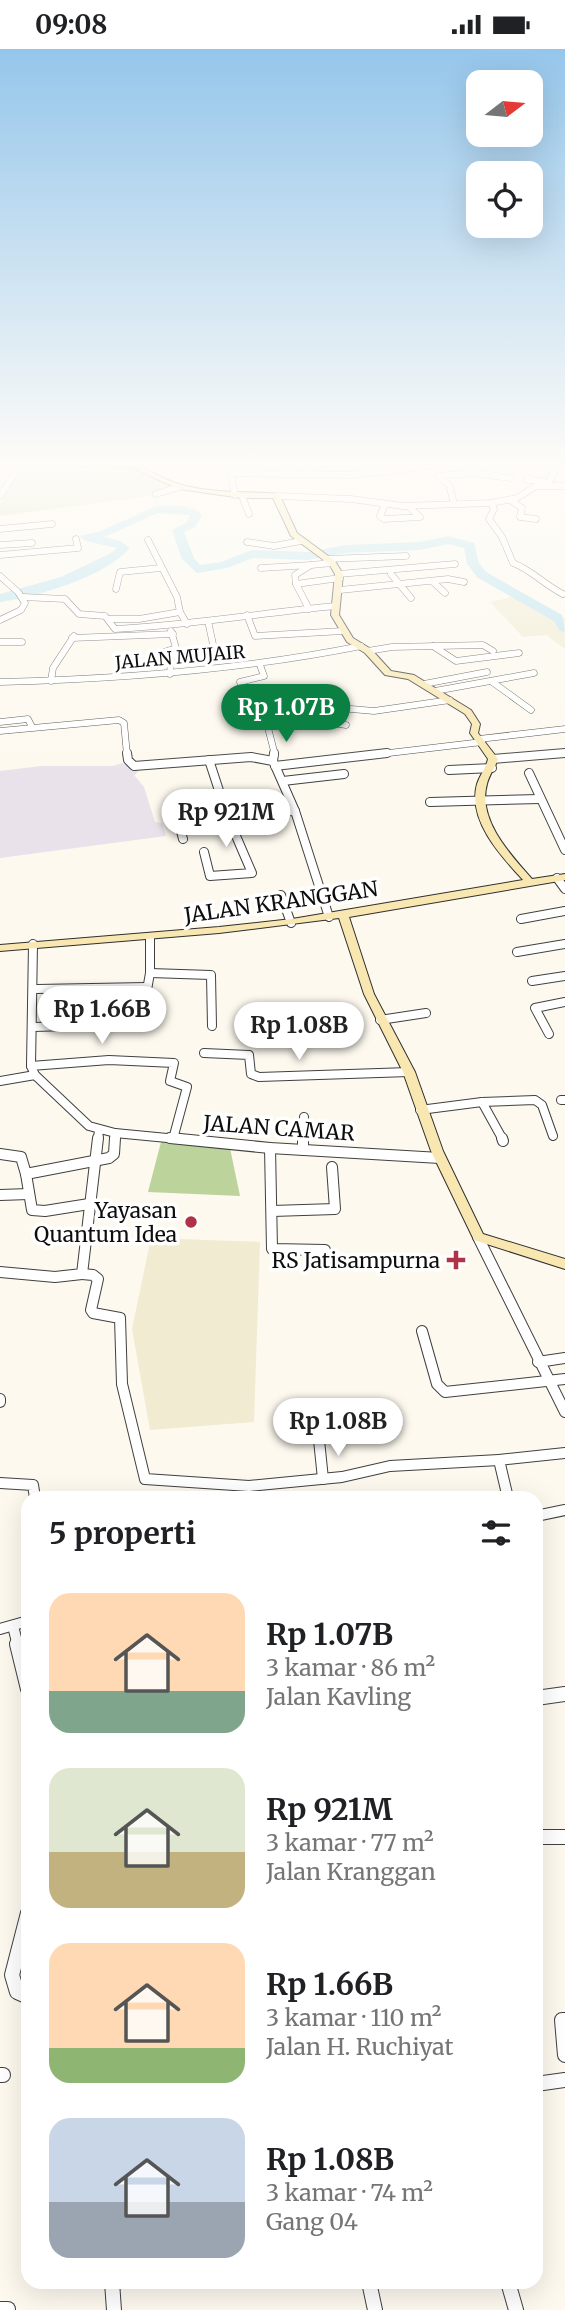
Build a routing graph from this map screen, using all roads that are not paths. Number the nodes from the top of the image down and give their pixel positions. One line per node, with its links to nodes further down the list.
1 (286, 567): 7 (street)
2 (309, 567): 13 (street)
3 (332, 567): 10 (street)
4 (431, 567): 10 (street)
5 (523, 567): 18 (street)
6 (161, 568): 15 (street); 23 (street)
7 (261, 568)
8 (391, 574): 14 (street)
9 (0, 576): 19 (street)
10 (340, 576): 13 (street); 16 (street)
11 (432, 581): 12 (street); 14 (street); 17 (street)
12 (464, 582)
13 (296, 584): 22 (street)
14 (400, 585): 16 (street); 20 (street)
15 (116, 589)
16 (340, 590): 21 (street)
17 (445, 593)
18 (563, 594)
19 (21, 595): 25 (street); 26 (street)
20 (411, 598)
21 (335, 606): 22 (street); 30 (street)
22 (309, 609): 24 (street)
23 (180, 612): 26 (street); 28 (street)
24 (247, 615): 27 (street); 30 (street)
25 (0, 619)
26 (109, 619): 29 (street)
27 (208, 621): 28 (street); 35 (street)
28 (187, 624): 29 (street)
29 (170, 626): 31 (street)
30 (343, 631): 36 (street)
31 (173, 634): 44 (street); 46 (street)
32 (0, 642): 33 (street)
33 (22, 642)
34 (433, 646): 36 (street, JALAN MUJAIR); 37 (street, JALAN MUJAIR); 37 (street)
35 (214, 649)
36 (364, 649): 40 (street, JALAN MUJAIR); 49 (street)
37 (496, 653): 38 (street); 39 (street)
38 (519, 653)
39 (509, 662)
40 (260, 665): 44 (street, JALAN MUJAIR); 52 (street)
41 (487, 671): 49 (street)
42 (501, 672): 45 (street)
43 (534, 673): 45 (street)
44 (170, 674): 46 (street, JALAN MUJAIR)
45 (508, 678): 47 (street)
46 (51, 681): 48 (street, JALAN MUJAIR)
47 (491, 681): 50 (street); 54 (street)
48 (0, 682)
49 (424, 684): 50 (street)
50 (435, 691): 51 (street)
51 (450, 700): 53 (street); 61 (street)
52 (250, 703)
53 (340, 708)
54 (531, 710)
55 (0, 713): 56 (street)
56 (1, 722): 58 (street)
57 (346, 725): 64 (street)
58 (32, 727): 60 (street); 63 (street)
59 (565, 729): 61 (street)
60 (0, 731)
61 (480, 741): 64 (street); 65 (street)
62 (565, 753): 65 (street)
63 (209, 760): 64 (street); 74 (street)
64 (274, 763): 69 (street)
65 (492, 763): 66 (street); 72 (street)
66 (449, 770)
67 (529, 773): 70 (street)
68 (344, 774): 69 (street)
69 (284, 781): 73 (street)
70 (540, 799): 72 (street); 76 (street)
71 (430, 801): 72 (street)
72 (481, 801): 79 (street)
73 (295, 811): 74 (street); 84 (street)
74 (227, 815): 75 (street); 77 (street)
75 (183, 839)
76 (565, 850)
77 (204, 852)
78 (561, 877): 79 (main road, JALAN KRANGGAN); 80 (street)
79 (530, 882): 83 (main road, JALAN KRANGGAN)
80 (565, 889)
81 (281, 895): 86 (street)
82 (565, 911): 85 (street)
83 (344, 915): 84 (main road, JALAN KRANGGAN); 99 (street)
84 (329, 917): 86 (main road, JALAN KRANGGAN)
85 (521, 919)
86 (291, 923): 87 (main road, JALAN KRANGGAN)
87 (150, 937): 88 (main road, JALAN KRANGGAN); 92 (street)
88 (33, 944): 90 (main road, JALAN KRANGGAN); 104 (street)
89 (565, 944): 91 (street)
90 (0, 948)
91 (517, 952)
92 (150, 974): 95 (street); 100 (street)
93 (565, 976): 94 (street)
94 (532, 981)
95 (147, 987): 96 (street); 101 (street)
96 (37, 989)
97 (565, 1002): 102 (street)
98 (426, 1013): 99 (street)
99 (380, 1020): 105 (street)
100 (212, 1026)
101 (33, 1027)
102 (549, 1034)
103 (204, 1053): 105 (street)
104 (33, 1071): 106 (street); 110 (street, JALAN CAMAR); 113 (street)
105 (409, 1072): 108 (street)
106 (0, 1081)
107 (482, 1102): 108 (street); 112 (street); 114 (street)
108 (420, 1109): 118 (street)
109 (304, 1117): 116 (street)
110 (99, 1130): 111 (street, JALAN CAMAR); 119 (street)
111 (115, 1133): 113 (street, JALAN CAMAR); 119 (street)
112 (553, 1136)
113 (173, 1139): 115 (street, JALAN CAMAR)
114 (503, 1141)
115 (270, 1148): 116 (street, JALAN CAMAR); 125 (street)
116 (303, 1150): 118 (street, JALAN CAMAR)
117 (0, 1154): 121 (street)
118 (440, 1158): 126 (street)
119 (93, 1161): 121 (street); 124 (street)
120 (332, 1167): 125 (street)
121 (26, 1174): 122 (street)
122 (29, 1194): 123 (street); 124 (street)
123 (0, 1195)
124 (89, 1204): 130 (street)
125 (272, 1211): 127 (street)
126 (478, 1237): 128 (street); 133 (street)
127 (325, 1250)
128 (565, 1264)
129 (0, 1272): 130 (street)
130 (82, 1274): 140 (street)
131 (422, 1331): 135 (street)
132 (565, 1358): 133 (street)
133 (538, 1361): 135 (street)
134 (565, 1379): 135 (street)
135 (548, 1381): 136 (street)
136 (565, 1412)
137 (318, 1440): 140 (street)
138 (565, 1453): 139 (street)
139 (499, 1460): 140 (street); 143 (street)
140 (323, 1479)
141 (0, 1483): 142 (street)
142 (34, 1491)
143 (506, 1491)
144 (565, 1510): 145 (street)
145 (543, 1515)
146 (7, 1628): 147 (street)
147 (21, 1669)
148 (565, 1694): 149 (street)
149 (543, 1696)
150 (543, 1837): 151 (street)
151 (565, 1837)
152 (21, 1940): 153 (street)
153 (21, 1994)
154 (565, 2020): 155 (street)
155 (565, 2055)
156 (565, 2080): 157 (street)
157 (543, 2083)
158 (112, 2289): 163 (street)
159 (370, 2289): 164 (street)
160 (510, 2289): 165 (street)
161 (0, 2309): 162 (street)
162 (8, 2309)
163 (114, 2310)
164 (375, 2310)
165 (516, 2310)

